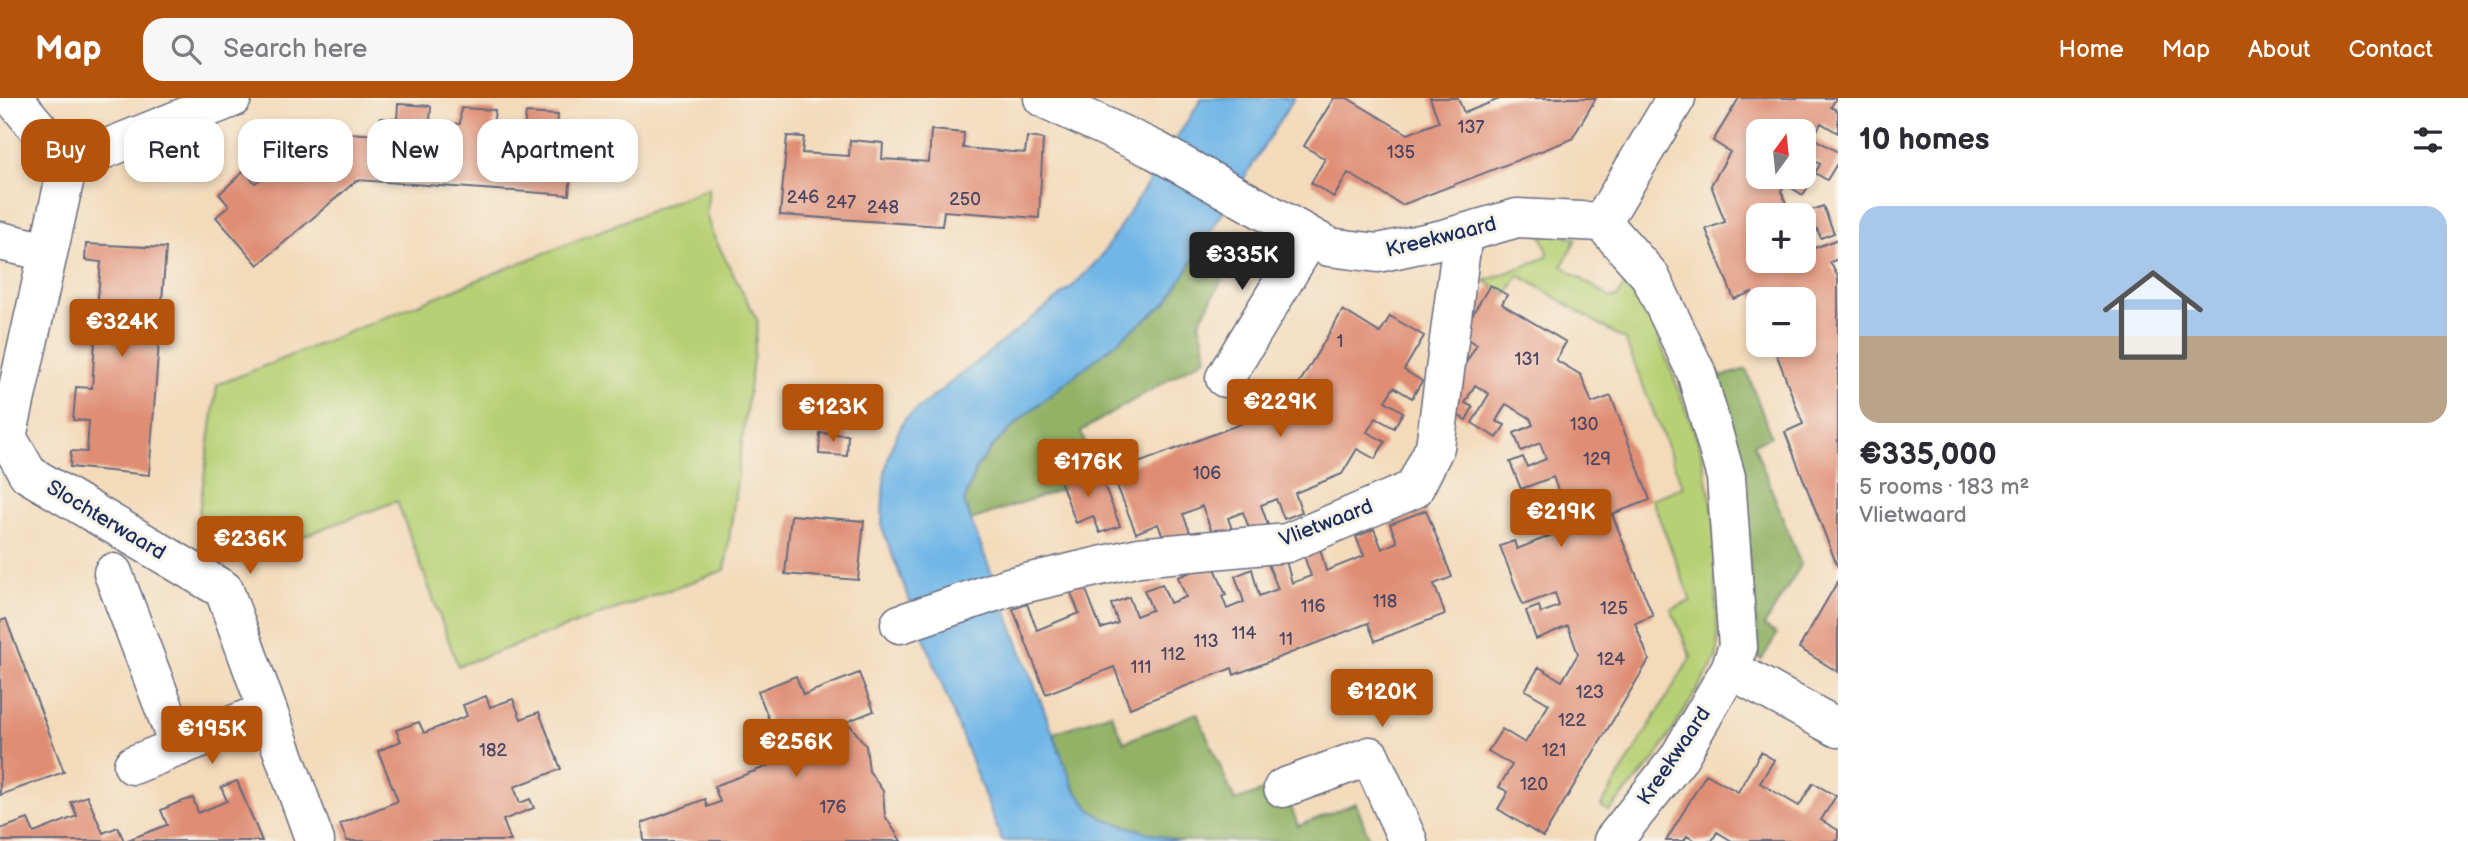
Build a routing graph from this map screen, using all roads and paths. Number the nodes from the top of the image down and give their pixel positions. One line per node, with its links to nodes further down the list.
1 (13, 98): 5 (street)
2 (232, 98): 6 (street)
3 (1044, 98): 10 (street, Kreekwaard)
4 (1676, 98): 8 (street)
5 (30, 119)
6 (110, 147)
7 (64, 182): 12 (street)
8 (1602, 222): 9 (street, Kreekwaard); 17 (street)
9 (1463, 233): 10 (street, Kreekwaard); 16 (street, Vlietwaard)
10 (1310, 237): 13 (street)
11 (0, 242): 12 (street)
12 (47, 252): 14 (street)
13 (1225, 378)
14 (4, 438): 18 (street, Slochterwaard)
15 (113, 573): 20 (street, Slochterwaard)
16 (900, 624)
17 (1730, 669): 19 (street); 25 (street, Kreekwaard)
18 (268, 711): 20 (street); 23 (street, Slochterwaard)
19 (1838, 728)
20 (179, 747): 21 (street)
21 (134, 765)
22 (1283, 789): 24 (street)
23 (315, 841)
24 (1408, 841)
25 (1613, 841)

